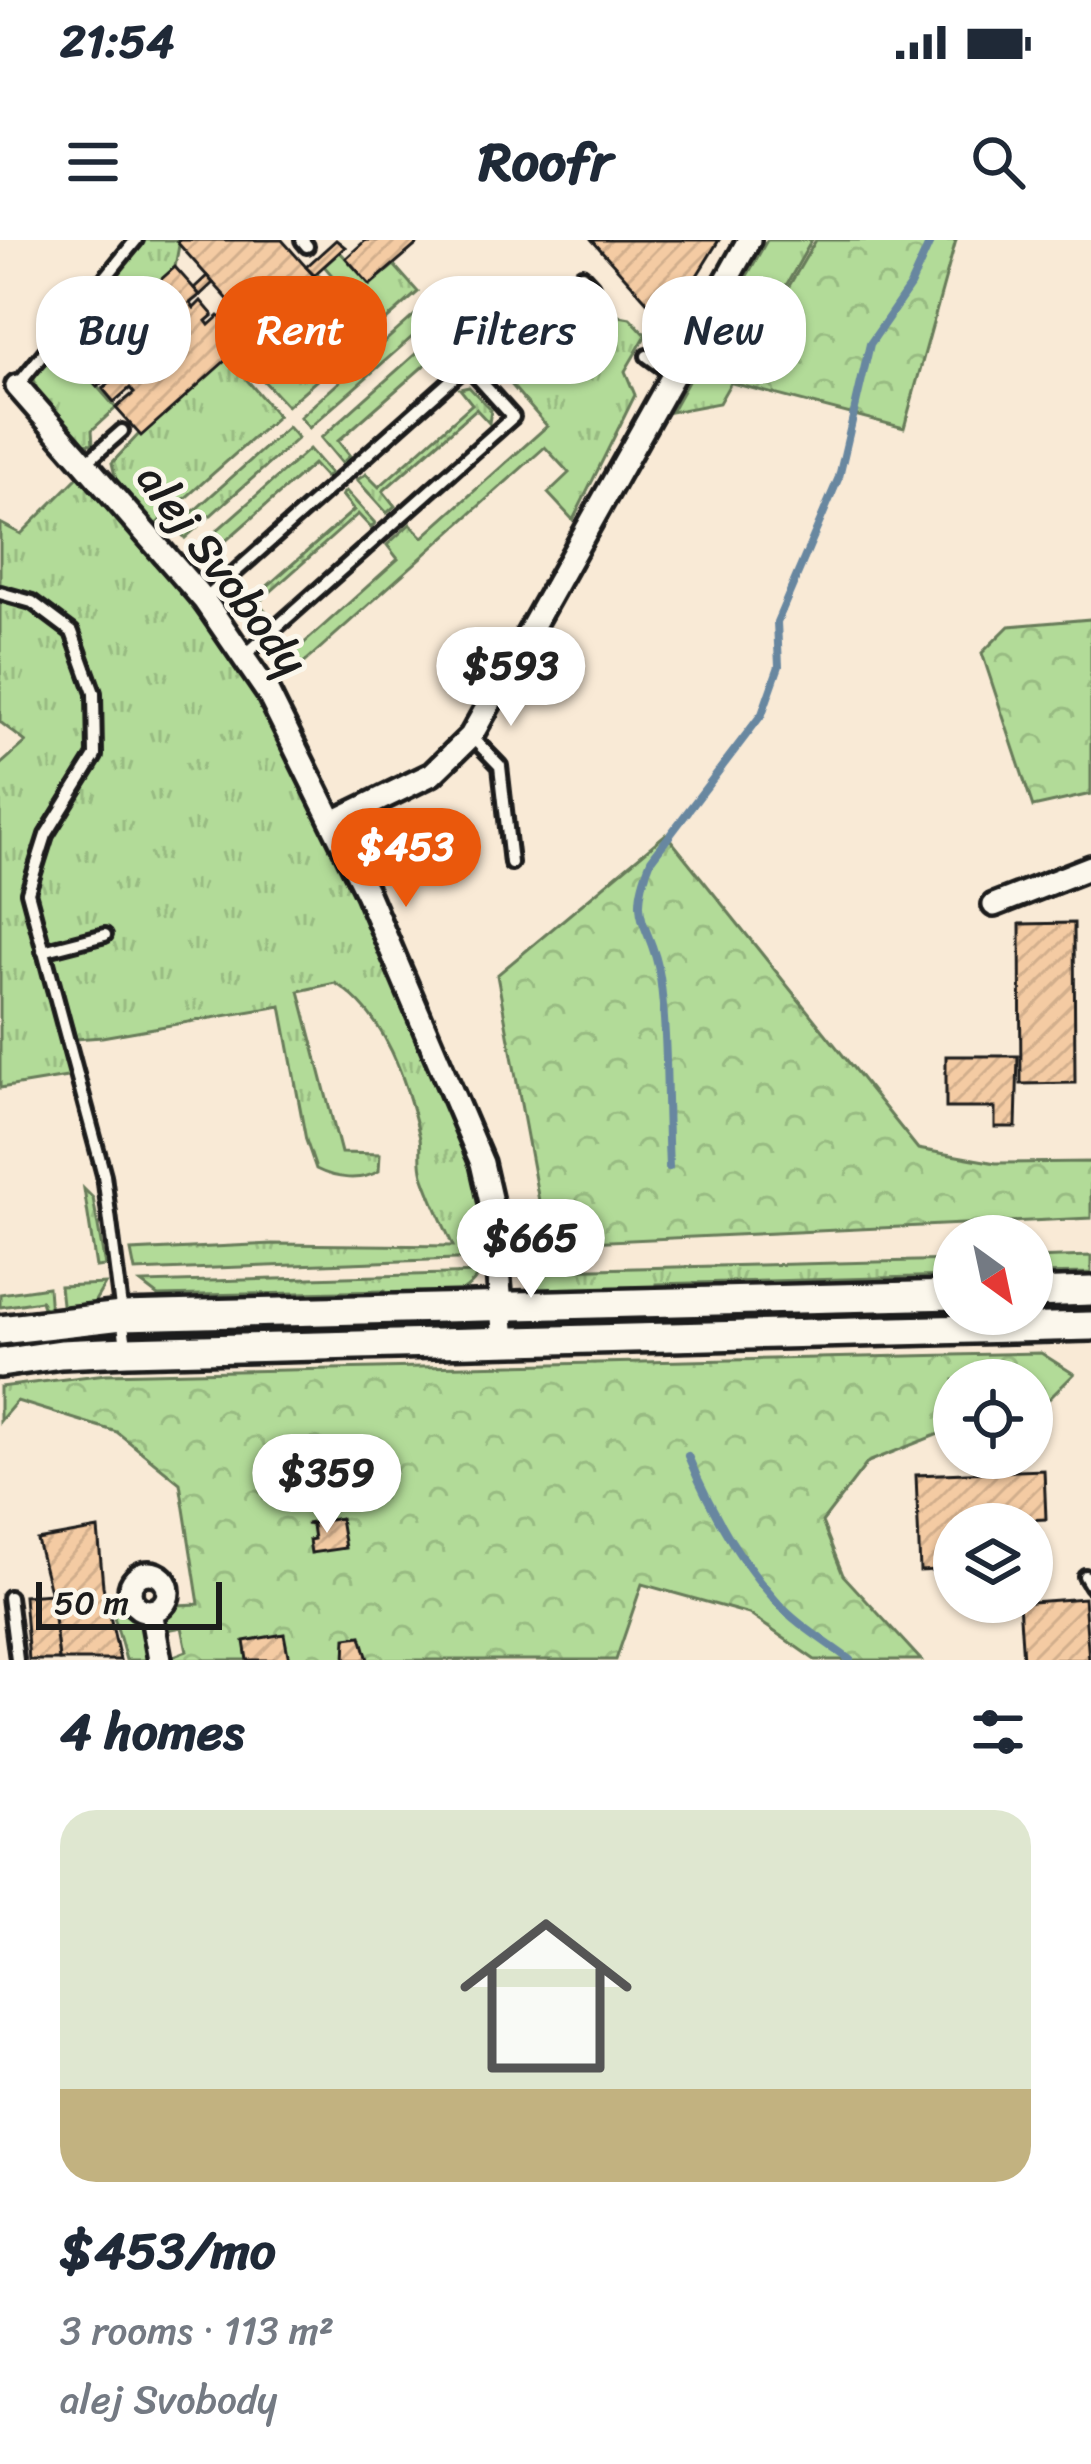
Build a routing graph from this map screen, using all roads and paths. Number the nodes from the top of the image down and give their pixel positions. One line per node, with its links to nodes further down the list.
1 (136, 240): 7 (lane)
2 (746, 242): 3 (street)
3 (728, 276)
4 (447, 384): 11 (lane)
5 (484, 384): 12 (lane)
6 (669, 384): 13 (street)
7 (17, 386): 9 (street, alej Svobody)
8 (122, 431): 9 (lane)
9 (87, 463): 11 (street, alej Svobody)
10 (0, 593): 19 (lane)
11 (204, 600): 12 (street, alej Svobody)
12 (244, 656): 14 (street, alej Svobody)
13 (471, 736): 14 (street); 15 (lane)
14 (333, 822): 23 (street, alej Svobody)
15 (511, 863)
16 (1091, 867): 17 (street)
17 (994, 905)
18 (105, 935): 19 (lane)
19 (44, 951): 24 (lane)
20 (1091, 1291): 21 (street)
21 (1053, 1292)
22 (933, 1296): 23 (street)
23 (502, 1306): 24 (street); 27 (street, alej Svobody)
24 (122, 1316): 26 (street); 28 (lane)
25 (1091, 1326): 27 (street)
26 (0, 1330)
27 (504, 1341): 28 (street)
28 (127, 1351): 29 (street)
29 (0, 1363)
30 (9, 1598): 32 (lane)
31 (151, 1611): 33 (street)
32 (17, 1660)
33 (160, 1660)

